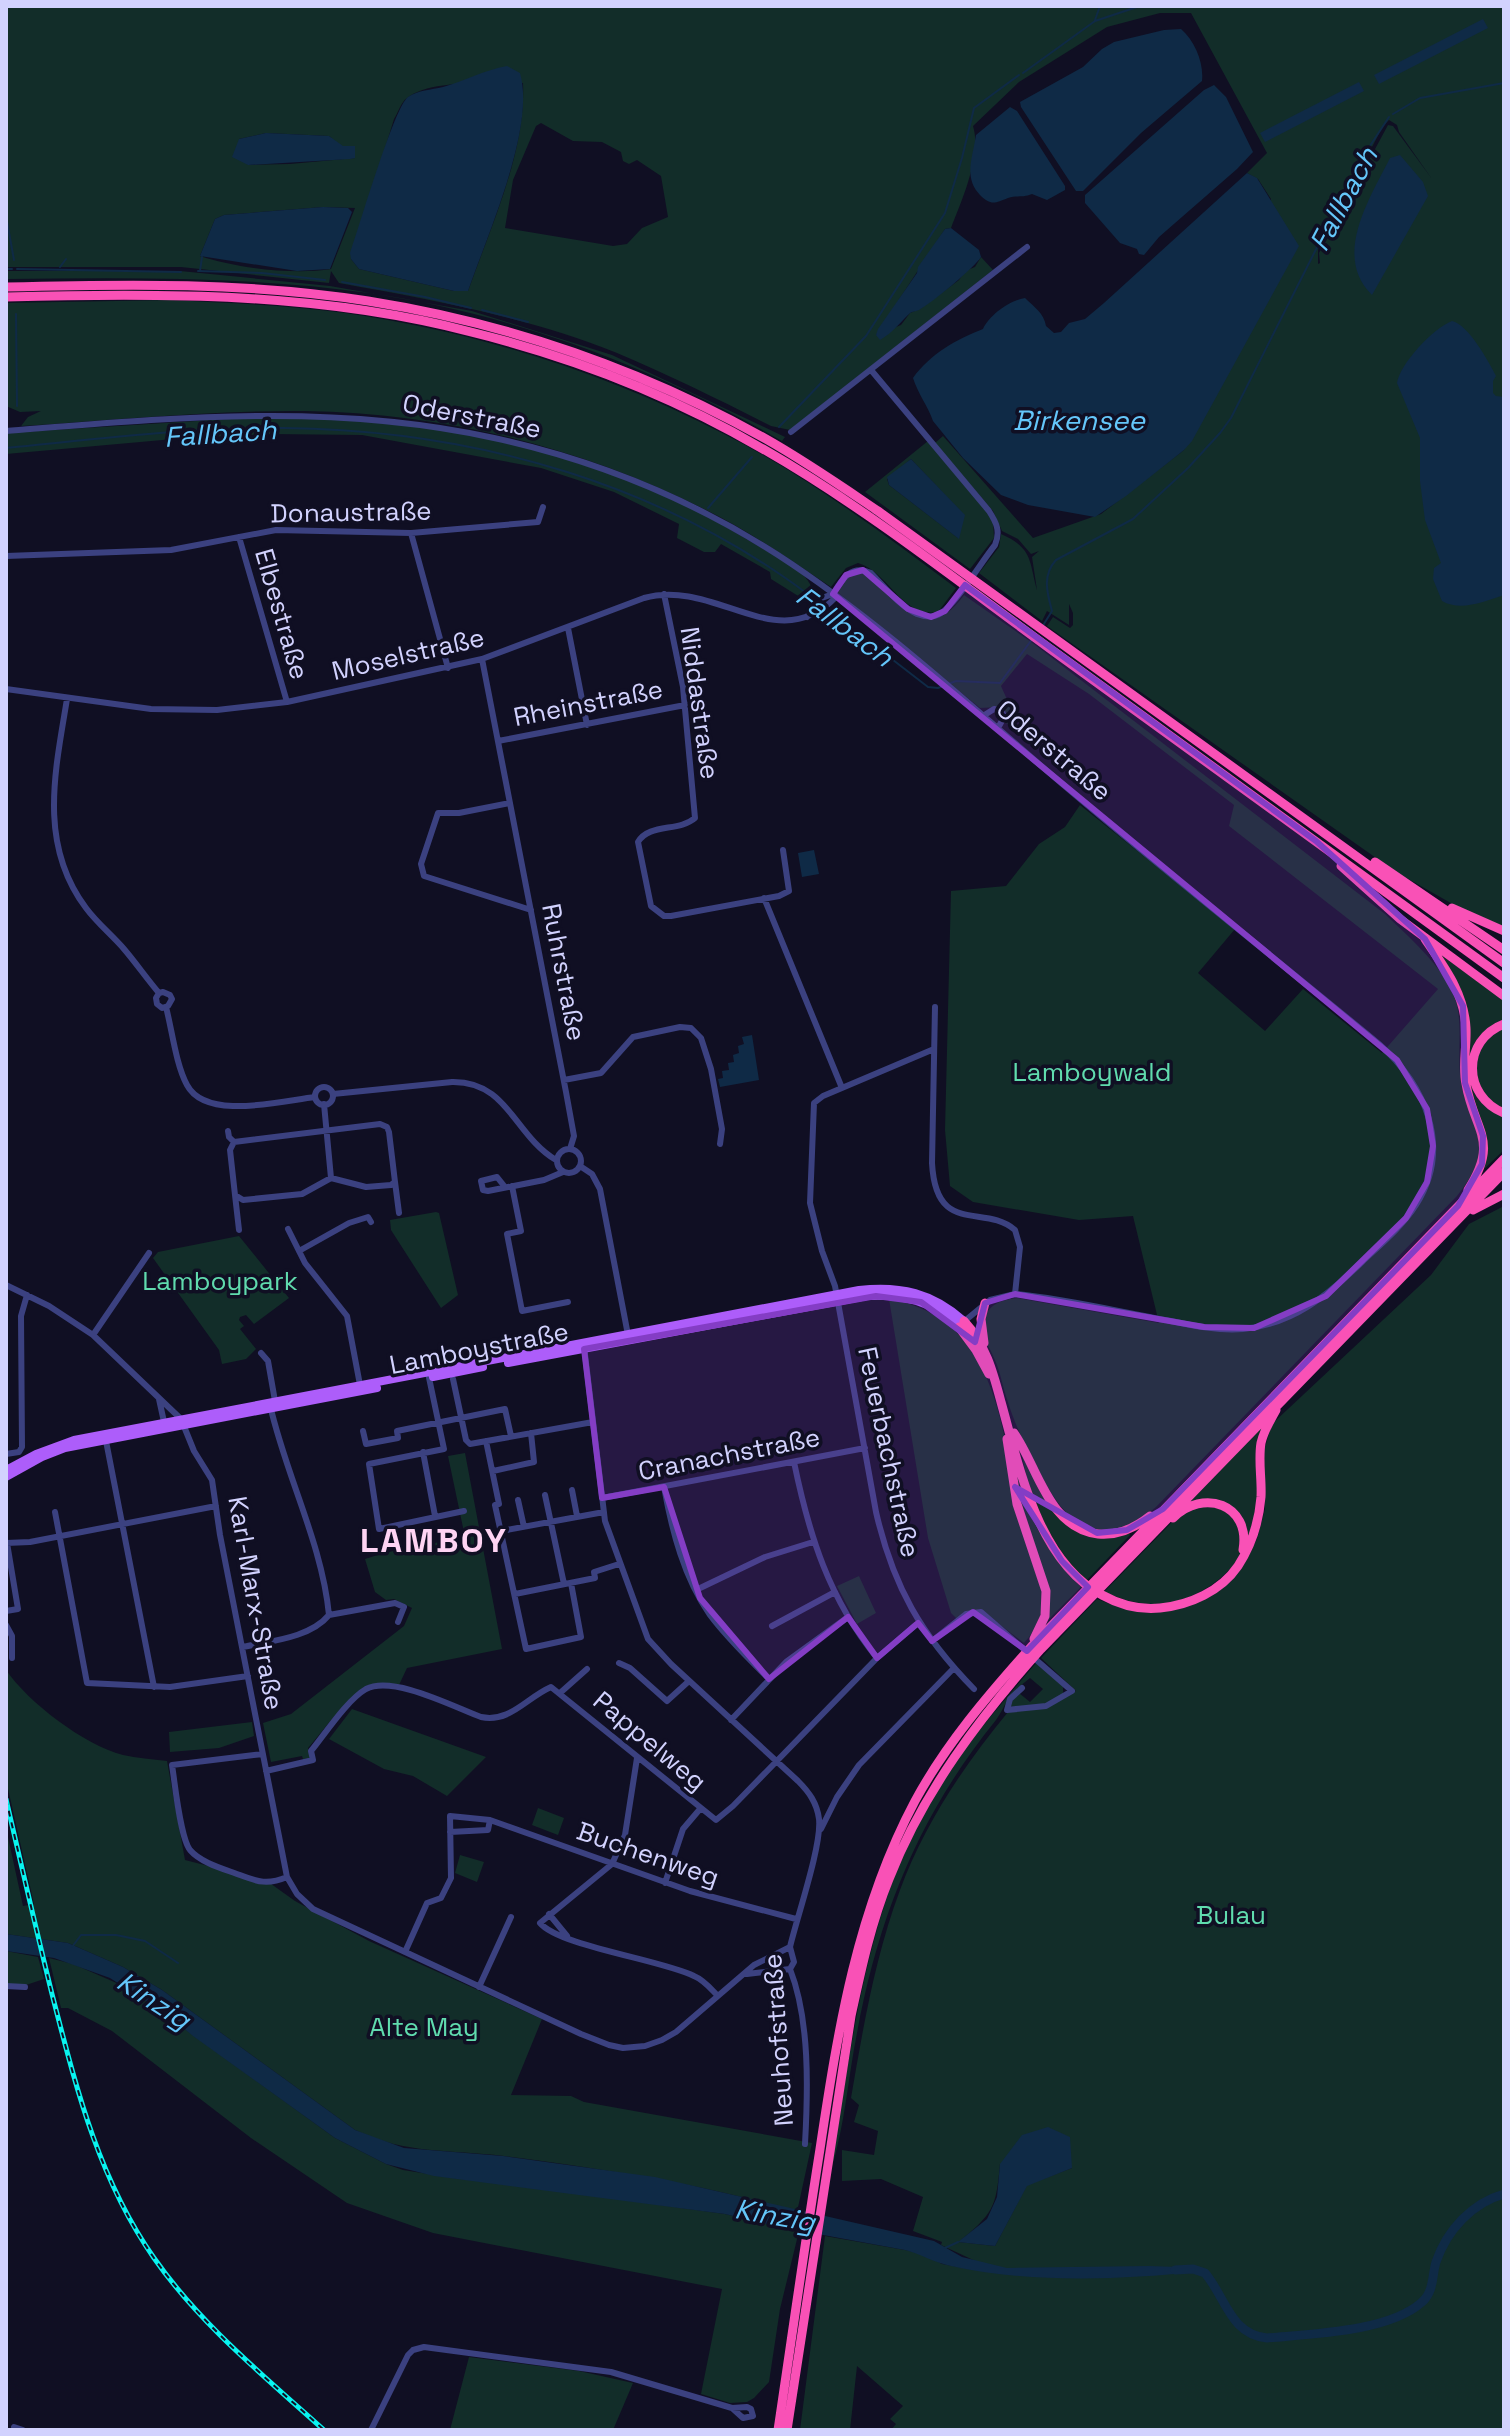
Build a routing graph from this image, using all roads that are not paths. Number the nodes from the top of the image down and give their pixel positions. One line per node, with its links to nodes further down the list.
1 (1027, 247): 4 (street)
2 (6, 287): 17 (highway)
3 (6, 297): 17 (highway)
4 (871, 370): 6 (street); 13 (street)
5 (6, 431): 11 (street, Oderstraße)
6 (791, 432)
7 (543, 507): 8 (street, Donaustraße)
8 (411, 533): 9 (street, Donaustraße); 19 (street)
9 (239, 537): 10 (street, Donaustraße); 22 (street, Elbestraße)
10 (6, 556)
11 (813, 579): 13 (street, Oderstraße); 14 (street)
12 (664, 594): 15 (street, Moselstraße); 16 (street, Moselstraße); 23 (street, Niddastraße)
13 (835, 595): 14 (street); 15 (street, Moselstraße); 24 (street, Oderstraße)
14 (817, 601): 15 (street)
15 (806, 617)
16 (568, 628): 18 (street, Moselstraße); 25 (street)
17 (1037, 632): 29 (highway); 30 (highway)
18 (482, 659): 19 (street, Moselstraße); 27 (street, Ruhrstraße)
19 (448, 668): 22 (street, Moselstraße)
20 (6, 689): 21 (street, Moselstraße)
21 (67, 699): 22 (street, Moselstraße); 40 (street)
22 (287, 702)
23 (685, 705): 25 (street, Rheinstraße); 32 (street, Niddastraße)
24 (983, 716): 26 (street, Oderstraße); 26 (street)
25 (587, 725): 27 (street, Rheinstraße)
26 (998, 728): 75 (street, Oderstraße)
27 (498, 741): 28 (street, Ruhrstraße)
28 (510, 803): 34 (street, Ruhrstraße); 34 (street)
29 (1321, 829): 33 (highway); 38 (highway)
30 (1316, 841): 36 (highway); 39 (highway)
31 (783, 850): 32 (street)
32 (764, 898): 47 (street)
33 (1431, 898): 35 (highway); 37 (highway)
34 (531, 910): 46 (street, Ruhrstraße)
35 (1504, 931)
36 (1425, 939): 41 (highway); 66 (highway)
37 (1504, 950)
38 (1504, 963)
39 (1504, 978)
40 (159, 993): 42 (street); 42 (street)
41 (1504, 996)
42 (166, 1007): 49 (street)
43 (935, 1007): 45 (street)
44 (1504, 1024): 51 (highway)
45 (934, 1049): 47 (street); 75 (street)
46 (564, 1080): 55 (street); 56 (street, Ruhrstraße)
47 (842, 1088): 77 (street, Feuerbachstraße)
48 (333, 1094): 49 (street); 50 (street); 57 (street)
49 (315, 1097): 50 (street)
50 (324, 1104): 52 (street)
51 (1504, 1113)
52 (327, 1130): 54 (street); 62 (street); 63 (street)
53 (228, 1131): 54 (street)
54 (234, 1142): 65 (street)
55 (720, 1144)
56 (570, 1149): 57 (street); 59 (street)
57 (558, 1156): 60 (street)
58 (1504, 1159): 66 (highway)
59 (580, 1166): 60 (street); 82 (street)
60 (563, 1172): 78 (street)
61 (1504, 1172): 69 (highway)
62 (331, 1178): 63 (street); 65 (street)
63 (395, 1182): 67 (street)
64 (1504, 1194): 69 (highway)
65 (235, 1195): 71 (street)
66 (1458, 1206): 117 (highway)
67 (399, 1213)
68 (371, 1222): 72 (street)
69 (1447, 1228): 91 (highway)
70 (288, 1229): 72 (street)
71 (239, 1230)
72 (299, 1251): 88 (street)
73 (149, 1253): 81 (street)
74 (6, 1285): 76 (street)
75 (1015, 1294): 79 (street, Oderstraße)
76 (27, 1295): 81 (street); 106 (street)
77 (835, 1298): 80 (main road, Lamboystraße); 82 (main road, Lamboystraße); 104 (street, Feuerbachstraße)
78 (568, 1302)
79 (985, 1303): 80 (street, Oderstraße); 84 (highway)
80 (962, 1324): 84 (highway); 89 (highway)
81 (93, 1335): 90 (street)
82 (628, 1337): 83 (main road, Lamboystraße)
83 (584, 1346): 86 (main road, Lamboystraße); 96 (street, Neuhofstraße)
84 (985, 1350): 89 (highway)
85 (261, 1353): 92 (street)
86 (429, 1375): 88 (main road, Lamboystraße); 92 (main road, Lamboystraße); 97 (street)
87 (453, 1379): 93 (street)
88 (360, 1385): 92 (main road, Lamboystraße)
89 (998, 1392): 98 (highway)
90 (158, 1396): 94 (street); 95 (street)
91 (1278, 1403): 126 (highway); 132 (highway)
92 (272, 1404): 95 (main road, Lamboystraße); 139 (street)
93 (461, 1418): 97 (street); 101 (street); 103 (street)
94 (164, 1422): 95 (main road, Lamboystraße); 108 (main road, Lamboystraße)
95 (183, 1422): 102 (main road, Lamboystraße); 116 (street, Karl-Marx-Straße)
96 (593, 1422): 100 (street); 114 (street, Neuhofstraße)
97 (439, 1423): 99 (street); 105 (street)
98 (1007, 1423): 117 (highway); 132 (highway); 147 (highway)
99 (363, 1431)
100 (531, 1433): 101 (street); 109 (street)
101 (511, 1436): 103 (street)
102 (106, 1441): 110 (main road, Lamboystraße); 124 (street)
103 (486, 1441): 109 (street)
104 (865, 1448): 107 (street, Cranachstraße); 142 (street, Feuerbachstraße)
105 (423, 1452): 121 (street); 121 (street)
106 (6, 1454)
107 (794, 1462): 111 (street, Cranachstraße); 129 (street)
108 (6, 1470)
109 (493, 1471): 127 (street)
110 (6, 1477)
111 (664, 1487): 114 (street, Cranachstraße); 135 (street)
112 (572, 1490): 122 (street)
113 (545, 1495): 123 (street)
114 (602, 1498): 120 (street, Neuhofstraße)
115 (518, 1500): 125 (street)
116 (216, 1506): 124 (street); 146 (street, Karl-Marx-Straße)
117 (1163, 1509): 147 (highway)
118 (464, 1511): 121 (street)
119 (55, 1512): 128 (street)
120 (604, 1512): 122 (street); 133 (street, Neuhofstraße)
121 (435, 1516)
122 (577, 1516): 123 (street)
123 (552, 1521): 125 (street); 134 (street)
124 (122, 1525): 128 (street); 156 (street)
125 (524, 1527): 127 (street)
126 (1158, 1527): 132 (highway); 185 (highway)
127 (501, 1531): 137 (street)
128 (59, 1537): 130 (street); 156 (street)
129 (813, 1542): 135 (street); 136 (street)
130 (6, 1543): 131 (street)
131 (7, 1553): 138 (street)
132 (1240, 1561)
133 (619, 1564): 134 (street); 155 (street, Neuhofstraße)
134 (567, 1583): 137 (street); 137 (street)
135 (696, 1590): 154 (street)
136 (835, 1592): 140 (street); 144 (street)
137 (515, 1594)
138 (6, 1611)
139 (329, 1615): 141 (street); 146 (street)
140 (848, 1617): 149 (street); 154 (street)
141 (398, 1622)
142 (918, 1623): 145 (street, Feuerbachstraße); 149 (street)
143 (6, 1625): 148 (street)
144 (772, 1626)
145 (932, 1641): 151 (street, Feuerbachstraße); 157 (street)
146 (243, 1647): 153 (street, Karl-Marx-Straße)
147 (1031, 1647): 185 (highway)
148 (12, 1658)
149 (877, 1658): 163 (street)
150 (619, 1663): 155 (street)
151 (954, 1668): 158 (street, Feuerbachstraße); 168 (street)
152 (587, 1669): 159 (street, Pappelweg)
153 (248, 1676): 156 (street); 161 (street, Karl-Marx-Straße)
154 (769, 1679): 160 (street)
155 (689, 1681): 160 (street, Neuhofstraße)
156 (154, 1687)
157 (1022, 1688)
158 (974, 1689)
159 (558, 1691): 162 (street, Pappelweg); 164 (street)
160 (731, 1720): 163 (street, Neuhofstraße)
161 (263, 1754): 164 (street, Karl-Marx-Straße); 170 (street)
162 (637, 1758): 165 (street, Pappelweg); 169 (street)
163 (776, 1761): 165 (street, Pappelweg); 168 (street, Neuhofstraße)
164 (266, 1771): 170 (street, Karl-Marx-Straße)
165 (700, 1809): 171 (street)
166 (490, 1820): 167 (street); 167 (street, Buchenweg); 169 (street, Buchenweg)
167 (450, 1832): 177 (street)
168 (818, 1836): 174 (street, Neuhofstraße)
169 (612, 1864): 171 (street, Buchenweg); 172 (street)
170 (287, 1877): 177 (street)
171 (665, 1883): 174 (street, Buchenweg)
172 (549, 1914): 175 (street); 175 (street)
173 (511, 1917): 182 (street)
174 (796, 1919): 176 (street, Neuhofstraße)
175 (567, 1938): 183 (street)
176 (790, 1947): 178 (street, Neuhofstraße); 179 (street)
177 (405, 1952): 182 (street)
178 (790, 1969): 179 (street); 184 (street, Neuhofstraße)
179 (747, 1974): 183 (street)
180 (6, 1986): 181 (street)
181 (25, 1987)
182 (479, 1987): 183 (street)
183 (718, 1996)
184 (805, 2144)
185 (818, 2192): 186 (highway)
186 (810, 2247): 191 (highway); 192 (highway)
187 (732, 2408): 190 (street)
188 (14, 2427): 189 (street)
189 (23, 2430)
190 (371, 2430)
191 (778, 2430)
192 (787, 2430)

